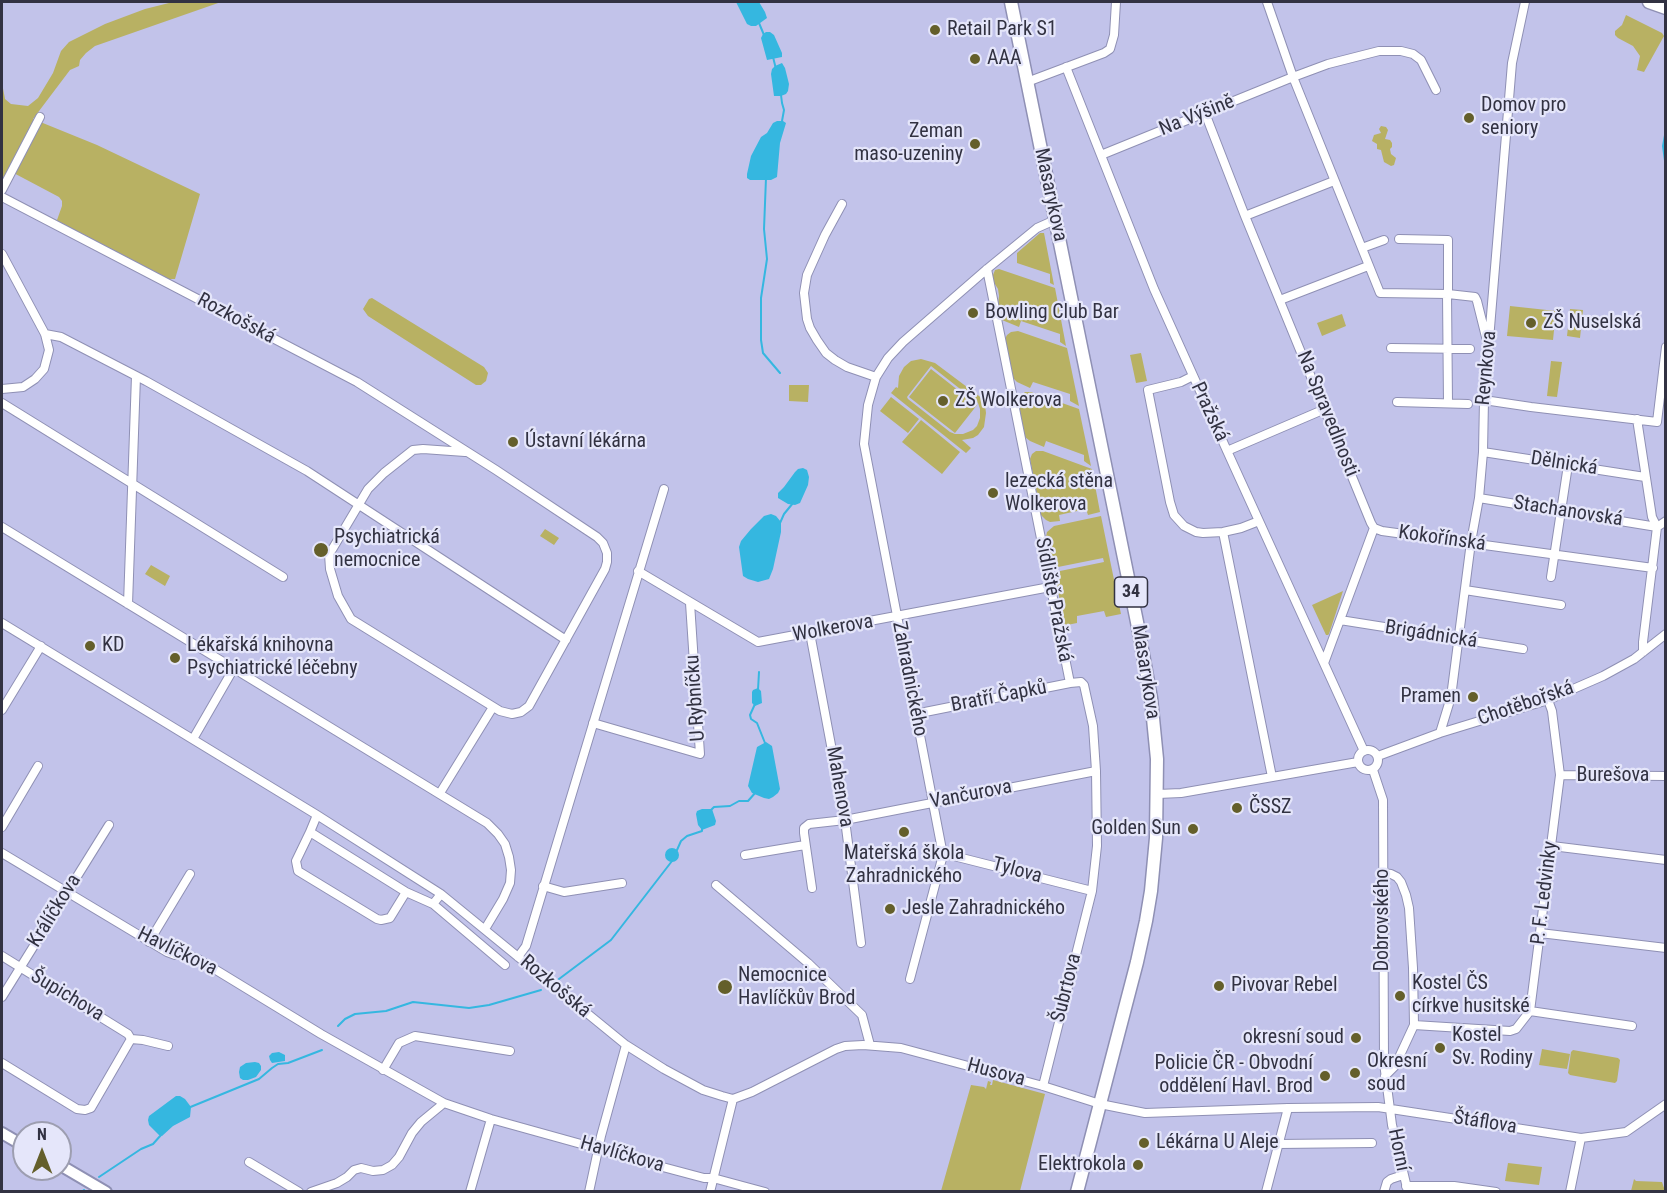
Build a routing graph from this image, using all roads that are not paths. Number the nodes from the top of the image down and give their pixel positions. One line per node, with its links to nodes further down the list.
1 (1011, 2): 9 (main road, 34)
2 (1116, 2): 7 (street)
3 (1268, 2): 8 (street)
4 (1525, 2): 32 (street, Reynkova)
5 (1649, 2): 6 (main road)
6 (1665, 8)
7 (1066, 67): 9 (street); 13 (street, Pražská)
8 (1293, 77): 10 (street, Na Výšině); 11 (street, Na Výšině); 14 (street)
9 (1027, 82): 19 (main road, Masarykova / 34)
10 (1436, 90)
11 (1205, 113): 13 (street, Na Výšině); 18 (street, Na Spravedlnosti)
12 (40, 117): 15 (street)
13 (1101, 155): 35 (street, Pražská)
14 (1334, 181): 18 (street); 22 (street)
15 (2, 190)
16 (2, 197): 46 (street, Rozkošská)
17 (842, 204): 36 (street)
18 (1245, 216): 27 (street, Na Spravedlnosti)
19 (1056, 220): 25 (street, Zahradnického); 103 (main road, Masarykova / 34)
20 (1384, 240): 22 (street)
21 (1399, 240): 26 (street)
22 (1362, 249): 24 (street)
23 (2, 255): 28 (street)
24 (1368, 266): 26 (street); 27 (street)
25 (987, 269): 36 (street, Zahradnického); 67 (street, Sídliště Pražská)
26 (1448, 294): 31 (street); 32 (street)
27 (1280, 300): 43 (street, Na Spravedlnosti)
28 (45, 333): 34 (street); 37 (street)
29 (1665, 347): 44 (street)
30 (1391, 348): 31 (street)
31 (1448, 348): 33 (street); 41 (street)
32 (1488, 348): 38 (street, Reynkova)
33 (1470, 349)
34 (136, 376): 50 (street); 53 (street)
35 (1193, 376): 45 (street, Pražská); 60 (street)
36 (876, 377): 72 (street, Zahradnického)
37 (2, 390)
38 (1484, 400): 44 (street); 47 (street, Reynkova)
39 (1397, 402): 41 (street)
40 (2, 403): 50 (street)
41 (1448, 404): 42 (street)
42 (1468, 404)
43 (1325, 409): 45 (street); 59 (street, Na Spravedlnosti)
44 (1637, 419): 49 (street)
45 (1227, 451): 55 (street, Pražská)
46 (465, 452): 53 (street, Rozkošská); 78 (street, Rozkošská)
47 (1483, 452): 48 (street, Dělnická); 52 (street, Reynkova)
48 (1568, 465): 49 (street, Dělnická); 54 (street)
49 (1645, 477): 58 (street)
50 (132, 484): 65 (street); 69 (street)
51 (664, 489): 64 (street)
52 (1479, 498): 54 (street, Stachanovská); 61 (street, Reynkova)
53 (358, 504): 78 (street); 87 (street, Rozkošská)
54 (1562, 511): 58 (street, Stachanovská); 62 (street)
55 (1259, 521): 60 (street); 82 (street, Pražská)
56 (1665, 521): 58 (street)
57 (2, 527): 69 (street)
58 (1657, 527): 63 (street)
59 (1374, 528): 61 (street, Kokořínská); 73 (street, Kokořínská)
60 (1223, 532): 101 (street)
61 (1471, 542): 62 (street, Kokořínská); 68 (street, Reynkova)
62 (1555, 555): 63 (street, Kokořínská); 66 (street)
63 (1653, 568): 81 (street)
64 (638, 571): 70 (street); 90 (street)
65 (283, 577)
66 (1551, 577)
67 (1050, 587): 72 (street, Wolkerova); 84 (street, Sídliště Pražská)
68 (1465, 590): 71 (street); 77 (street, Reynkova)
69 (128, 603): 83 (street)
70 (690, 603): 75 (street, Wolkerova); 90 (street, U Rybníčku)
71 (1561, 605)
72 (897, 617): 75 (street, Wolkerova); 89 (street, Zahradnického)
73 (1340, 620): 77 (street, Brigádnická); 82 (street, Kokořínská)
74 (2, 622): 79 (street, Rozkošská)
75 (810, 633): 106 (street, Mahenova)
76 (1665, 634): 81 (street, Chotěbořská)
77 (1458, 639): 80 (street, Brigádnická); 91 (street, Reynkova)
78 (566, 640): 87 (street, Rozkošská)
79 (41, 646): 88 (street); 92 (street, Rozkošská)
80 (1523, 649)
81 (1643, 652): 86 (street, Chotěbořská)
82 (1324, 663): 93 (street, Pražská)
83 (234, 668): 92 (street); 102 (street)
84 (1070, 683): 85 (street, Bratří Čapků); 89 (street, Bratří Čapků)
85 (1083, 683): 98 (street, Sídliště Pražská)
86 (1548, 700): 91 (street, Chotěbořská); 99 (street, P. F. Ledvinky)
87 (493, 707): 102 (street)
88 (2, 710)
89 (915, 714): 104 (street, Zahradnického)
90 (593, 723): 120 (street)
91 (1440, 733): 94 (street, Chotěbořská)
92 (193, 739): 105 (street, Rozkošská)
93 (1364, 750): 94 (street); 95 (street)
94 (1378, 756): 97 (street)
95 (1358, 762): 97 (street); 101 (street)
96 (38, 766): 108 (street)
97 (1373, 770): 116 (street, Dobrovského)
98 (1096, 771): 104 (street, Vančurova); 123 (street, Sídliště Pražská)
99 (1560, 776): 100 (street, Burešova); 111 (street, P. F. Ledvinky)
100 (1665, 776)
101 (1272, 777): 103 (street)
102 (440, 794): 127 (street)
103 (1158, 794): 152 (main road, Masarykova / 34)
104 (933, 803): 106 (street, Vančurova); 112 (street, Zahradnického)
105 (317, 815): 109 (street); 125 (street, Rozkošská)
106 (845, 820): 110 (street, Vančurova); 130 (street, Mahenova)
107 (109, 825): 122 (street, Králíčkova)
108 (2, 827)
109 (310, 832): 124 (street); 124 (street)
110 (805, 844): 114 (street); 121 (street)
111 (1552, 846): 115 (street); 128 (street, P. F. Ledvinky)
112 (942, 852): 123 (street, Tylova); 136 (street, Zahradnického)
113 (2, 853): 122 (street, Havlíčkova)
114 (745, 855)
115 (1665, 861)
116 (1383, 873): 139 (street); 148 (street, Dobrovského)
117 (190, 874): 129 (street)
118 (622, 883): 120 (street)
119 (716, 885): 143 (street)
120 (543, 886): 133 (street)
121 (812, 888)
122 (67, 891): 129 (street, Havlíčkova); 135 (street, Králíčkova)
123 (1092, 891): 149 (street, Šubrtova)
124 (406, 892): 126 (street)
125 (441, 894): 126 (street); 127 (street, Rozkošská)
126 (433, 904): 134 (street)
127 (485, 929): 133 (street, Rozkošská)
128 (1540, 933): 131 (street); 138 (street, P. F. Ledvinky)
129 (149, 942): 147 (street, Havlíčkova)
130 (861, 943)
131 (1665, 948)
132 (2, 956): 135 (street, Šupichova)
133 (518, 957): 142 (street, Rozkošská)
134 (504, 965)
135 (20, 968): 137 (street, Králíčkova); 141 (street, Šupichova)
136 (910, 979)
137 (2, 997)
138 (1530, 1011): 139 (street); 140 (street)
139 (1414, 1025): 148 (street)
140 (1632, 1026)
141 (131, 1039): 144 (street, Šupichova); 146 (street)
142 (626, 1045): 150 (street); 160 (street)
143 (870, 1045): 149 (street, Husova); 150 (street, Husova)
144 (168, 1046)
145 (510, 1051): 147 (street)
146 (2, 1063)
147 (383, 1070): 151 (street, Havlíčkova)
148 (1385, 1076): 155 (street, Dobrovského)
149 (1043, 1086): 152 (street, Husova)
150 (733, 1099): 164 (street)
151 (444, 1103): 156 (street, Havlíčkova); 168 (street)
152 (1100, 1104): 154 (street, Husova); 173 (main road, Masarykova / 34)
153 (1665, 1104): 157 (street, Štáflova)
154 (1288, 1108): 155 (street, Husova); 159 (street)
155 (1390, 1108): 157 (street, Štáflova); 163 (street, Horní)
156 (490, 1119): 160 (street, Havlíčkova); 169 (street)
157 (1581, 1138): 177 (street)
158 (1372, 1143): 159 (street)
159 (1278, 1144): 174 (street)
160 (599, 1149): 164 (street, Havlíčkova); 170 (street)
161 (249, 1162): 167 (street)
162 (72, 1172): 166 (main road)
163 (1403, 1175): 165 (street, Horní); 175 (street)
164 (714, 1178): 171 (street); 172 (street, Havlíčkova)
165 (1407, 1189): 176 (street)
166 (106, 1191)
167 (299, 1191)
168 (311, 1191)
169 (470, 1191)
170 (589, 1191)
171 (710, 1191)
172 (765, 1191)
173 (1077, 1191)
174 (1266, 1191)
175 (1384, 1191)
176 (1496, 1191)
177 (1570, 1191)

